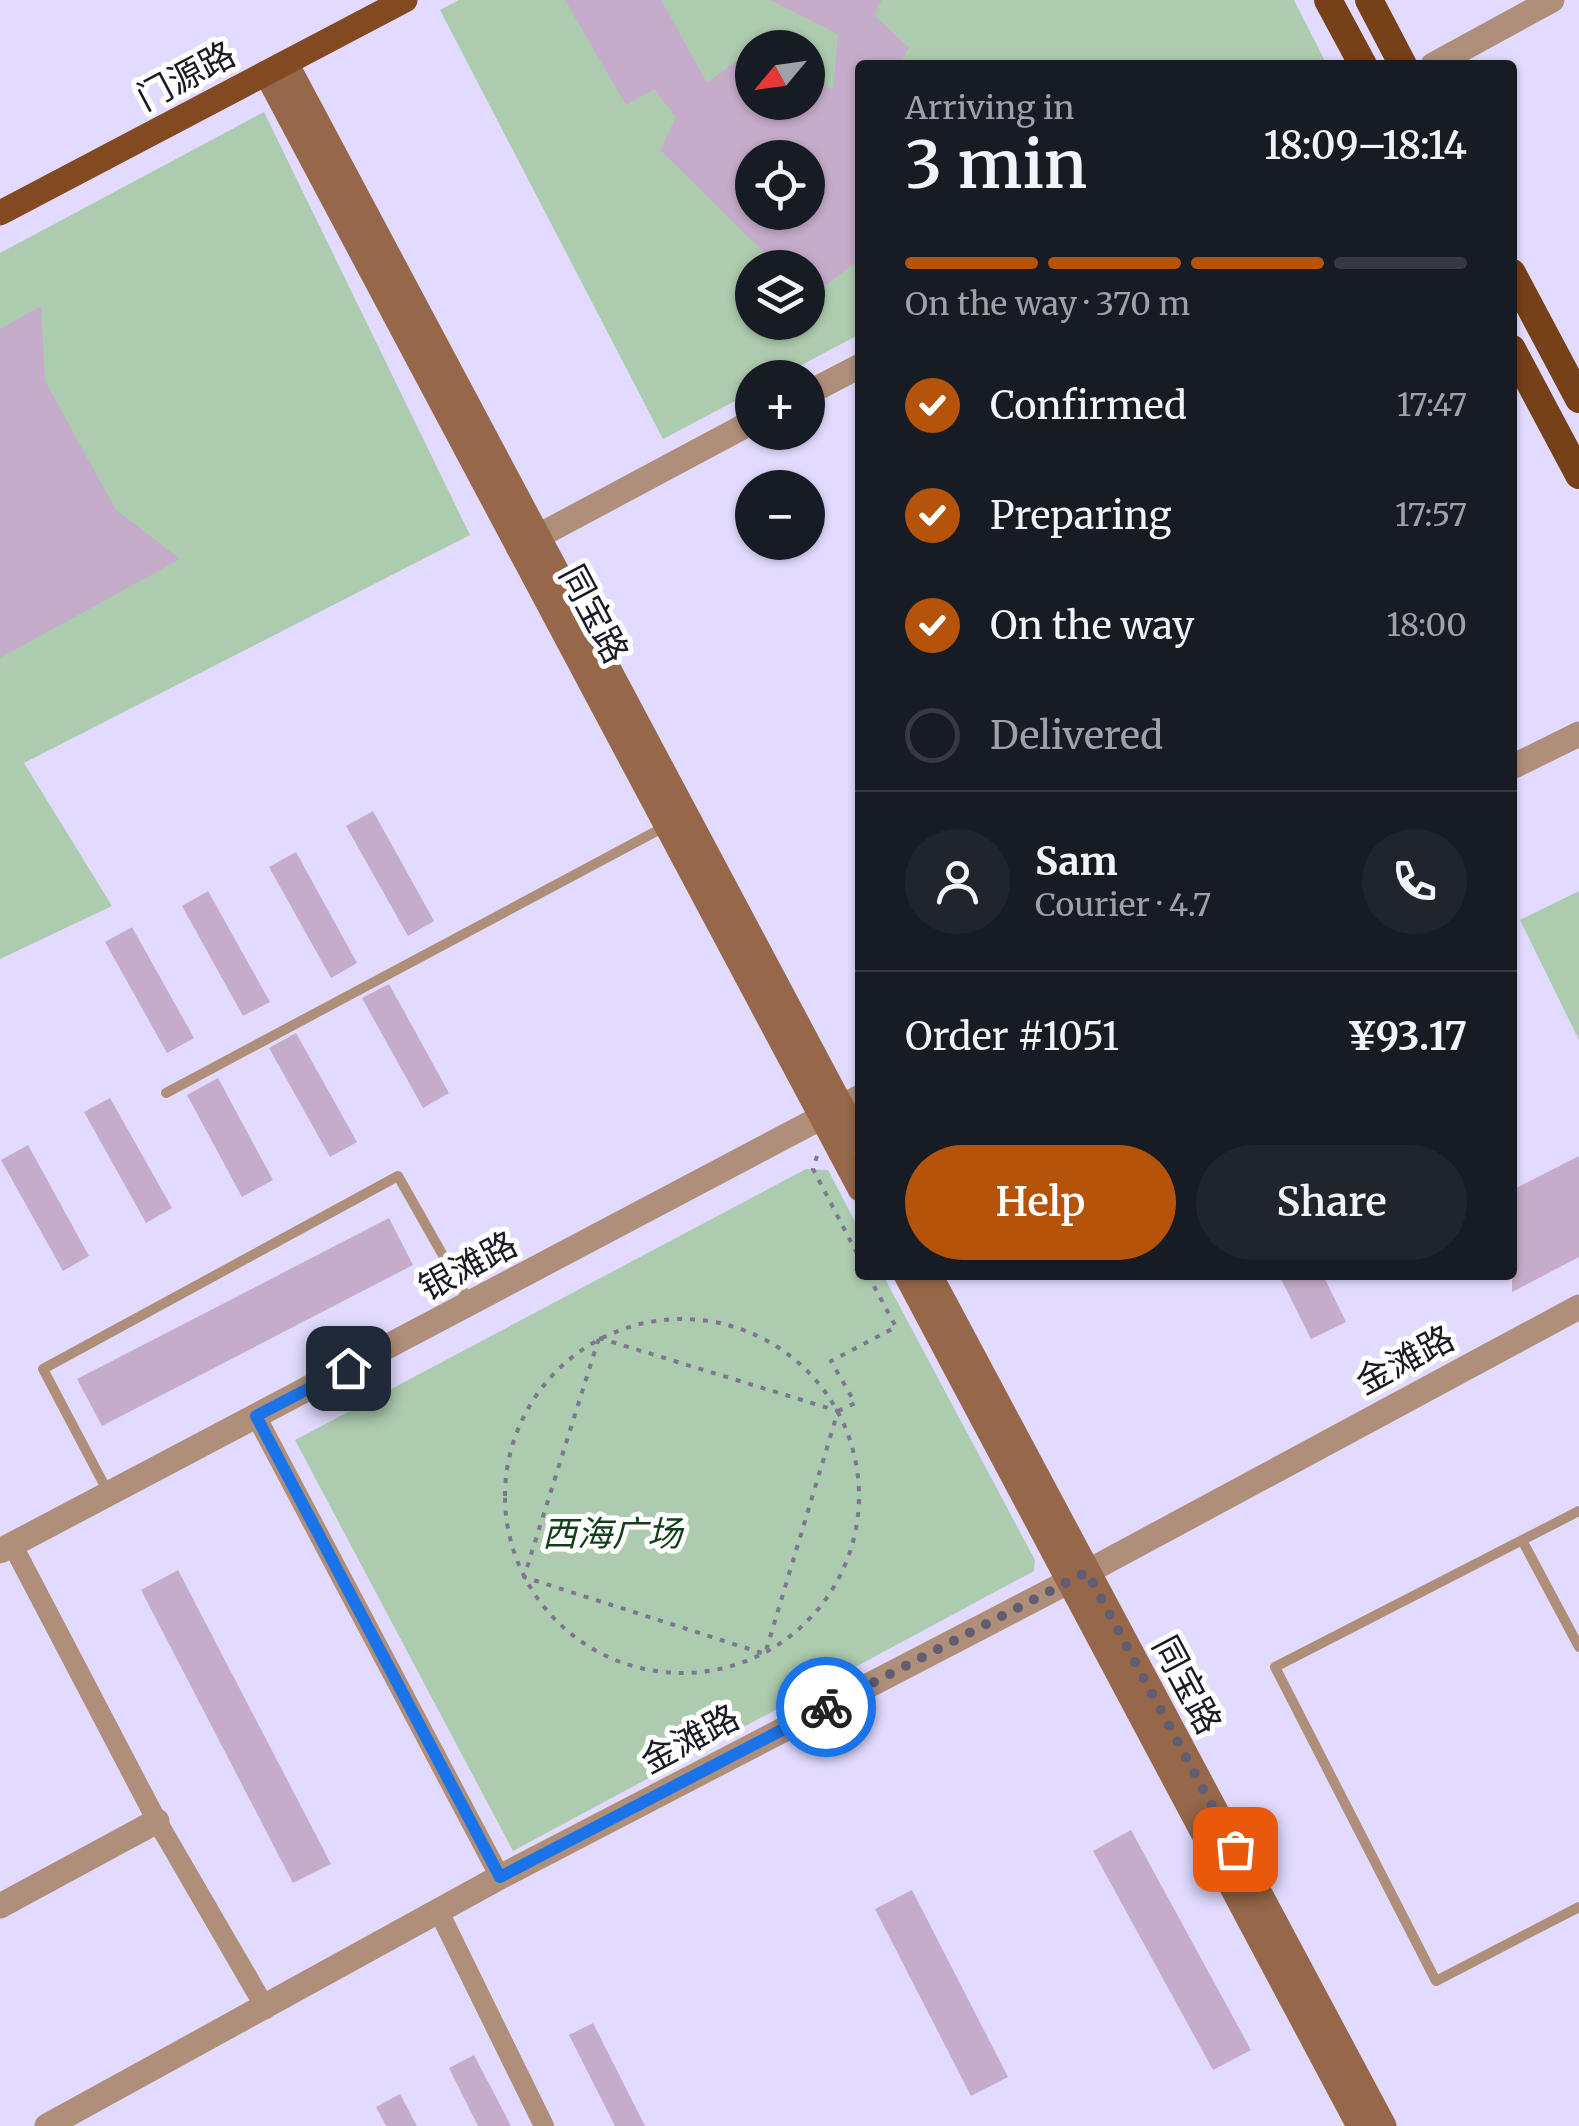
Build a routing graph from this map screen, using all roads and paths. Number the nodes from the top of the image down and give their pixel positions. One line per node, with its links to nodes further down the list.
1 (404, 0): 8 (main road, 门源路)
2 (1328, 0): 5 (highway)
3 (1369, 0): 6 (highway)
4 (1552, 0): 7 (street)
5 (1360, 60)
6 (1400, 60)
7 (1442, 60)
8 (276, 68): 9 (main road, 门源路); 17 (main road, 同宝路)
9 (0, 213)
10 (1517, 282): 14 (highway)
11 (1517, 358): 16 (highway)
12 (855, 369): 13 (street)
13 (825, 384)
14 (1579, 400)
15 (735, 431): 17 (street)
16 (1579, 475)
17 (527, 541): 20 (main road, 同宝路); 22 (main road, 同宝路)
18 (1579, 734): 19 (street)
19 (1517, 765)
20 (667, 825): 21 (lane); 22 (main road, 同宝路)
21 (166, 1093)
22 (842, 1108): 23 (main road, 同宝路); 25 (main road, 同宝路); 30 (street, 银滩路)
23 (855, 1133)
24 (817, 1156): 26 (path)
25 (855, 1166)
26 (855, 1249)
27 (871, 1280): 33 (path)
28 (909, 1280): 39 (main road, 同宝路)
29 (932, 1280): 39 (main road, 同宝路)
30 (470, 1304): 34 (street, 银滩路); 35 (lane)
31 (1579, 1306): 39 (street, 金滩路)
32 (599, 1338): 33 (path); 33 (path); 40 (path); 40 (path)
33 (838, 1411): 42 (path); 42 (path)
34 (256, 1416): 35 (street, 银滩路); 44 (street)
35 (109, 1494): 38 (street, 银滩路)
36 (1579, 1511): 37 (lane)
37 (1522, 1540): 41 (lane); 46 (lane)
38 (6, 1548): 43 (street)
39 (1078, 1576): 44 (street, 金滩路); 51 (main road, 同宝路); 52 (main road, 同宝路)
40 (524, 1577): 42 (path); 42 (path)
41 (1579, 1647)
42 (764, 1654)
43 (157, 1821): 45 (street); 48 (street)
44 (500, 1877): 47 (street, 金滩路)
45 (0, 1906)
46 (1579, 1907)
47 (439, 1912): 48 (street, 金滩路); 50 (street)
48 (266, 2010): 49 (street, 金滩路)
49 (48, 2126)
50 (544, 2126)
51 (1358, 2126)
52 (1384, 2126)

